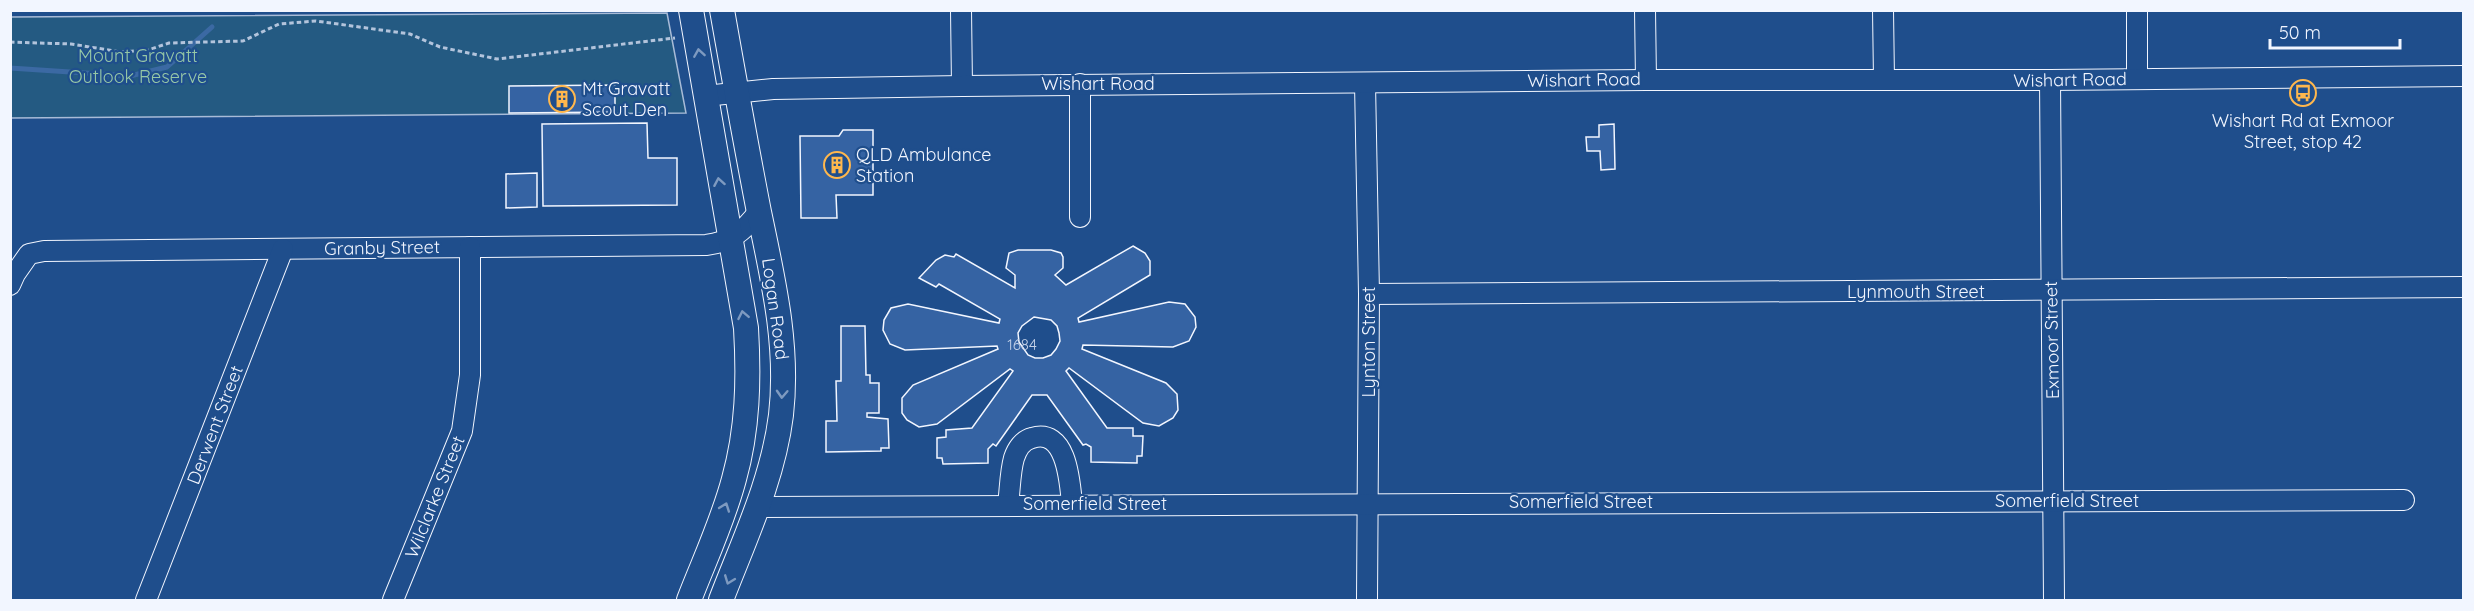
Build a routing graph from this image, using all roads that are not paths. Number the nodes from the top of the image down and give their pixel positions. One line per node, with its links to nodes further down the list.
1 (691, 10): 16 (main road, Logan Road, one-way to 1)
2 (722, 10): 15 (main road, Logan Road)
3 (961, 10): 14 (street)
4 (1645, 10): 9 (street)
5 (1883, 10): 10 (street)
6 (2137, 10): 8 (street)
7 (2463, 76): 8 (street, Wishart Road)
8 (2138, 79): 11 (street, Wishart Road)
9 (1646, 80): 10 (street, Wishart Road); 12 (street, Wishart Road)
10 (1884, 80): 11 (street, Wishart Road)
11 (2050, 81): 24 (street, Exmoor Street)
12 (1365, 82): 13 (street, Wishart Road); 25 (street, Lynton Street)
13 (1080, 84): 14 (street, Wishart Road); 18 (street)
14 (962, 86): 15 (street, Wishart Road)
15 (737, 93): 16 (street, Wishart Road); 17 (main road, Logan Road)
16 (705, 96): 19 (main road, Logan Road, one-way to 16)
17 (759, 211): 19 (street); 31 (main road, Logan Road, one-way to 31)
18 (1080, 217)
19 (729, 240): 20 (street, Granby Street); 34 (main road, Logan Road, one-way to 19)
20 (470, 247): 21 (street, Granby Street); 33 (street, Wilclarke Street)
21 (283, 249): 22 (street, Granby Street); 32 (street, Derwent Street)
22 (10, 285)
23 (2463, 287): 24 (street, Lynmouth Street)
24 (2052, 291): 25 (street, Lynmouth Street); 27 (street, Exmoor Street)
25 (1369, 294): 28 (street, Lynton Street)
26 (2404, 500): 27 (street, Somerfield Street)
27 (2054, 501): 28 (street, Somerfield Street); 37 (street, Exmoor Street)
28 (1369, 503): 29 (street, Somerfield Street); 36 (street, Lynton Street)
29 (1072, 504): 30 (street, Somerfield Street); 30 (street)
30 (1008, 505): 31 (street, Somerfield Street)
31 (758, 507): 35 (main road, Logan Road, one-way to 35)
32 (146, 600)
33 (393, 600)
34 (689, 600)
35 (721, 600)
36 (1367, 600)
37 (2054, 600)

